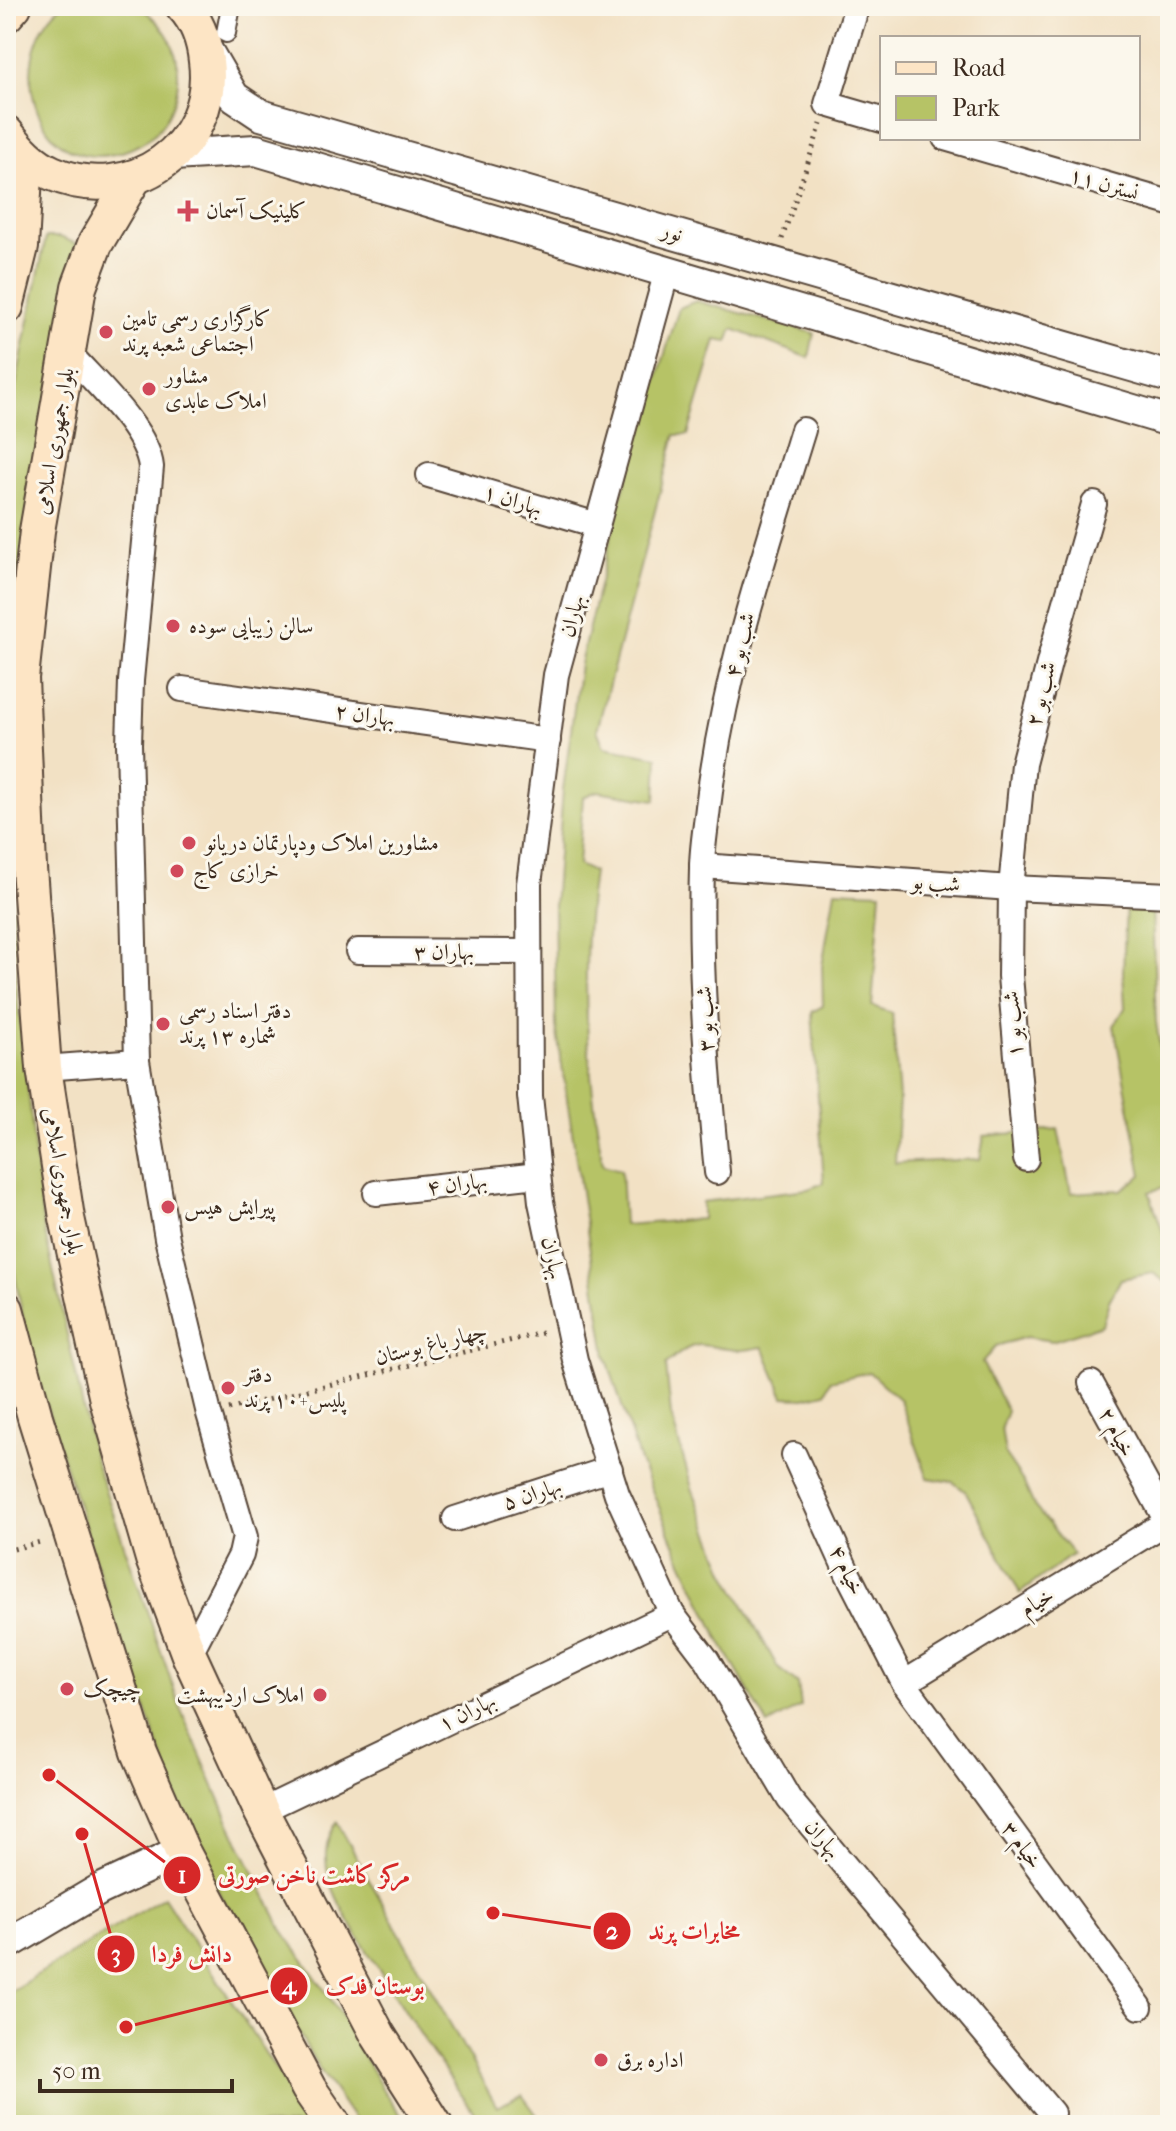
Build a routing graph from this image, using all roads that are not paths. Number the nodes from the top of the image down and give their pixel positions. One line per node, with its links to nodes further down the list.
1 (14, 6): 5 (main road)
2 (231, 6): 6 (street)
3 (186, 7): 6 (main road)
4 (849, 8): 7 (street)
5 (6, 15)
6 (215, 40): 10 (main road); 16 (street, نور)
7 (880, 119)
8 (952, 140): 12 (street, نسترن ۱۱)
9 (16, 145): 11 (main road); 14 (main road)
10 (173, 155): 11 (main road); 13 (street, نور)
11 (134, 178): 15 (main road, بلوار جمهوری اسلامی)
12 (1170, 203)
13 (667, 271): 17 (street, نور); 21 (street, بهاران)
14 (6, 307)
15 (69, 353): 29 (street); 30 (main road, بلوار جمهوری اسلامی)
16 (1170, 377)
17 (1170, 421)
18 (803, 430): 24 (street, شب بو ۴)
19 (429, 475): 21 (street, بهاران ۱)
20 (1094, 504): 25 (street, شب بو ۲)
21 (597, 525): 23 (street, بهاران)
22 (182, 689): 23 (street, بهاران ۲)
23 (548, 740): 28 (street, بهاران)
24 (702, 866): 25 (street, شب بو); 32 (street, شب بو ۳)
25 (1011, 888): 26 (street, شب بو); 31 (street, شب بو ۱)
26 (1170, 895)
27 (358, 951): 28 (street, بهاران ۳)
28 (529, 952): 33 (street, بهاران)
29 (137, 1061): 30 (street); 42 (street)
30 (44, 1068): 42 (main road, بلوار جمهوری اسلامی)
31 (1026, 1159)
32 (717, 1172)
33 (538, 1175): 34 (street, بهاران ۴); 38 (street, بهاران)
34 (376, 1193)
35 (6, 1309): 45 (main road)
36 (1091, 1383): 40 (street, خیام ۲)
37 (794, 1455): 43 (street, خیام ۴)
38 (610, 1469): 39 (street, بهاران ۵); 41 (street, بهاران)
39 (455, 1519)
40 (1169, 1523): 43 (street, خیام)
41 (672, 1614): 44 (street, بهاران ۱); 48 (street, بهاران)
42 (189, 1655): 44 (main road, بلوار جمهوری اسلامی)
43 (904, 1683): 47 (street, خیام ۳)
44 (261, 1811): 50 (main road, بلوار جمهوری اسلامی)
45 (182, 1851): 46 (street); 49 (main road)
46 (6, 1945)
47 (1140, 2007)
48 (1052, 2113)
49 (334, 2125)
50 (435, 2125)

